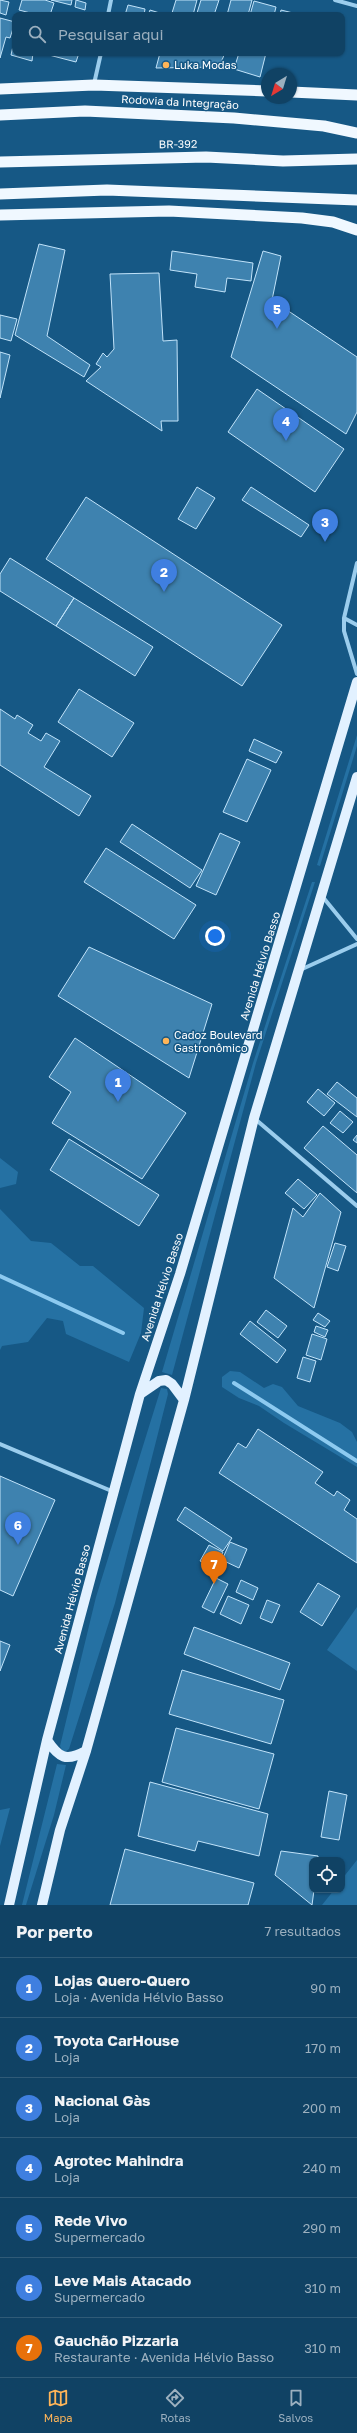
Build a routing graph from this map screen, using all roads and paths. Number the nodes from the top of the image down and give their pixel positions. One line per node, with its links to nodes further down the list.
1 (111, 0): 4 (street)
2 (335, 0): 3 (street)
3 (357, 6)
4 (109, 12)
5 (99, 56): 6 (street)
6 (94, 85): 7 (highway); 8 (highway)
7 (0, 89)
8 (261, 91)
9 (297, 92): 10 (highway)
10 (357, 95)
11 (0, 115): 12 (highway, Rodovia da Integração)
12 (357, 134)
13 (357, 159): 14 (highway, BR-392 / BR-392)
14 (0, 162)
15 (0, 194): 16 (highway)
16 (357, 200)
17 (0, 215): 18 (highway)
18 (357, 230)
19 (357, 563): 20 (street)
20 (344, 618): 21 (street); 22 (street)
21 (357, 625)
22 (357, 674)
23 (357, 682): 31 (main road, Avenida Hélvio Basso)
24 (357, 777): 25 (main road)
25 (321, 894): 26 (street); 28 (main road)
26 (357, 939)
27 (357, 944): 28 (street)
28 (298, 971): 29 (main road)
29 (254, 1118): 30 (street); 32 (main road)
30 (357, 1206)
31 (140, 1394): 32 (main road); 34 (main road, Avenida Hélvio Basso)
32 (184, 1400): 36 (main road)
33 (0, 1444): 34 (street)
34 (114, 1492): 35 (main road, Avenida Hélvio Basso)
35 (47, 1740): 36 (main road); 37 (main road, Avenida Hélvio Basso)
36 (86, 1751): 38 (main road)
37 (9, 1905)
38 (42, 1905)

